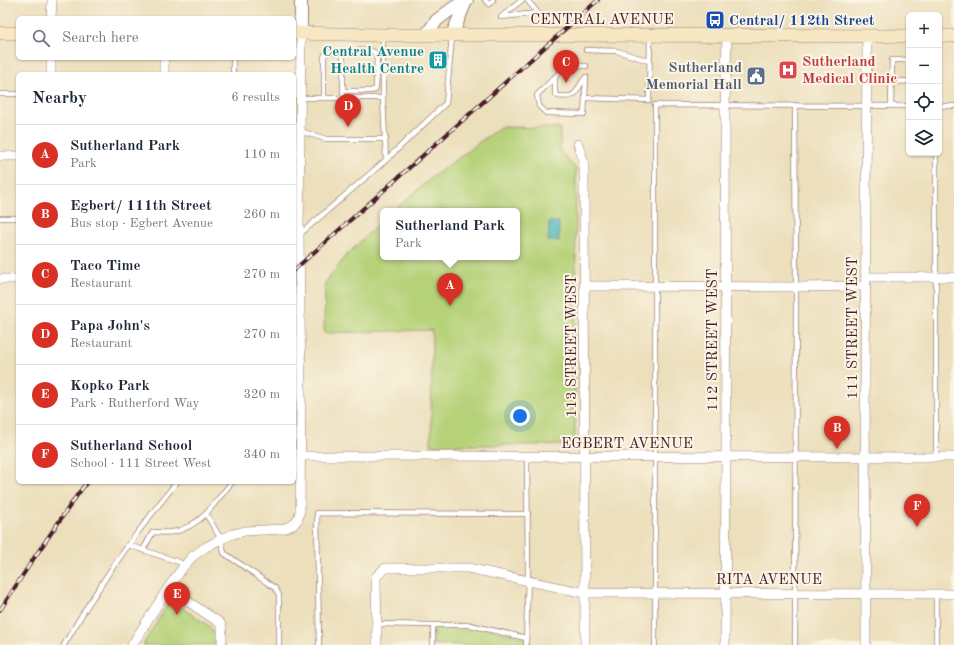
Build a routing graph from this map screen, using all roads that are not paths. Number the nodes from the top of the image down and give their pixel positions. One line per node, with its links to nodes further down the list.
1 (52, 0): 8 (street)
2 (300, 0): 11 (street)
3 (485, 0): 4 (lane)
4 (493, 0)
5 (522, 0): 6 (lane)
6 (527, 0)
7 (466, 1): 13 (street); 14 (street)
8 (51, 16)
9 (0, 32): 10 (main road)
10 (16, 32)
11 (297, 33): 12 (main road, CENTRAL AVENUE); 39 (street)
12 (383, 35): 13 (main road, CENTRAL AVENUE); 41 (lane)
13 (426, 35): 14 (main road, CENTRAL AVENUE)
14 (452, 35): 15 (main road, CENTRAL AVENUE); 56 (lane)
15 (650, 35): 16 (main road, CENTRAL AVENUE); 27 (lane)
16 (727, 36): 17 (main road, CENTRAL AVENUE); 43 (street, 112 STREET WEST)
17 (867, 36): 18 (main road, CENTRAL AVENUE); 45 (street, 111 STREET WEST)
18 (906, 36)
19 (942, 36): 20 (main road)
20 (954, 36)
21 (586, 50): 27 (lane)
22 (343, 52): 35 (lane); 35 (lane); 40 (lane)
23 (51, 60): 29 (street)
24 (164, 60): 30 (street)
25 (233, 60): 31 (lane)
26 (906, 60): 33 (lane)
27 (649, 61): 42 (lane)
28 (586, 66): 32 (lane)
29 (51, 72)
30 (164, 72)
31 (233, 72)
32 (555, 77): 42 (lane); 42 (lane)
33 (891, 82): 34 (lane); 46 (lane)
34 (906, 82)
35 (343, 91): 38 (lane)
36 (0, 94): 37 (lane)
37 (16, 94)
38 (343, 97): 40 (lane); 41 (lane)
39 (300, 98): 40 (lane); 50 (street)
40 (324, 98)
41 (383, 98): 51 (lane)
42 (585, 98)
43 (725, 105): 44 (lane); 66 (lane); 67 (street, 112 STREET WEST)
44 (795, 106): 45 (lane); 68 (lane)
45 (866, 106): 46 (lane); 64 (street, 111 STREET WEST)
46 (891, 106): 47 (lane)
47 (906, 106)
48 (942, 106): 49 (lane)
49 (954, 106)
50 (300, 131): 51 (lane); 59 (street)
51 (386, 139): 56 (lane)
52 (578, 144): 65 (street, 113 STREET WEST)
53 (0, 156): 54 (street)
54 (16, 156)
55 (936, 156): 60 (lane)
56 (386, 160): 59 (lane)
57 (0, 218): 58 (lane)
58 (16, 218)
59 (298, 238): 69 (street)
60 (936, 277): 61 (street); 64 (street); 77 (lane)
61 (954, 277)
62 (0, 279): 63 (street)
63 (16, 279)
64 (866, 282): 68 (street); 76 (street, 111 STREET WEST)
65 (585, 286): 66 (street); 73 (street, 113 STREET WEST)
66 (655, 286): 67 (street); 74 (lane)
67 (725, 287): 68 (street); 75 (street, 112 STREET WEST)
68 (796, 287): 72 (lane)
69 (297, 383): 70 (street)
70 (301, 456): 71 (street, EGBERT AVENUE); 83 (street)
71 (527, 456): 73 (street, EGBERT AVENUE); 82 (lane)
72 (796, 456): 75 (street, EGBERT AVENUE); 76 (street, EGBERT AVENUE); 92 (lane)
73 (585, 457): 74 (street, EGBERT AVENUE); 89 (street, 113 STREET WEST)
74 (654, 457): 75 (street, EGBERT AVENUE); 90 (lane)
75 (726, 457): 91 (street, 112 STREET WEST)
76 (866, 457): 77 (street, EGBERT AVENUE); 93 (street, 111 STREET WEST)
77 (936, 457): 78 (street, EGBERT AVENUE)
78 (954, 457)
79 (175, 484): 84 (lane)
80 (230, 484): 81 (lane)
81 (206, 514): 83 (lane); 85 (lane)
82 (528, 514): 87 (lane); 103 (lane)
83 (221, 539): 86 (street); 102 (lane)
84 (128, 545): 85 (lane); 99 (lane)
85 (143, 550): 86 (lane)
86 (184, 566): 88 (street)
87 (527, 581): 89 (street, RITA AVENUE); 96 (street, RITA AVENUE); 98 (lane)
88 (168, 588): 100 (street); 101 (street)
89 (585, 593): 90 (street, RITA AVENUE); 107 (street, 113 STREET WEST)
90 (655, 593): 91 (street, RITA AVENUE); 108 (lane)
91 (724, 593): 92 (street, RITA AVENUE); 109 (street, 112 STREET WEST)
92 (795, 594): 93 (street, RITA AVENUE); 110 (lane)
93 (866, 594): 94 (street, RITA AVENUE); 111 (street, 111 STREET WEST)
94 (936, 594): 95 (street, RITA AVENUE); 112 (lane)
95 (954, 594)
96 (377, 624): 97 (lane); 104 (street, RITA AVENUE)
97 (433, 625): 98 (lane); 105 (lane)
98 (526, 638): 106 (lane)
99 (64, 645)
100 (132, 645)
101 (222, 645)
102 (279, 645)
103 (319, 645)
104 (377, 645)
105 (433, 645)
106 (526, 645)
107 (585, 645)
108 (655, 645)
109 (725, 645)
110 (795, 645)
111 (866, 645)
112 (936, 645)

